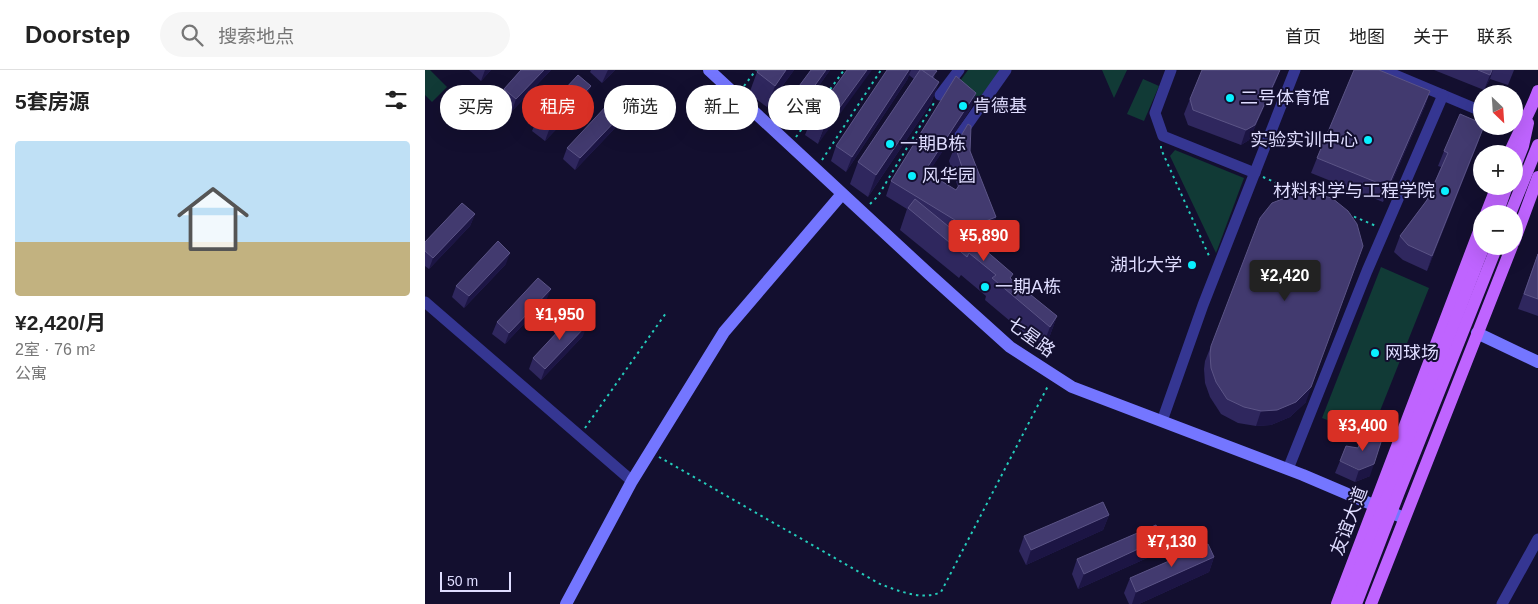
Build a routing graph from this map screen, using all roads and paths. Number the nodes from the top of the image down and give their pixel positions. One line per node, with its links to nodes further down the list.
1 (709, 70): 10 (street, 七星路)
2 (756, 70): 11 (path)
3 (844, 70): 21 (path)
4 (881, 70): 24 (path)
5 (959, 70): 13 (street)
6 (1006, 70): 20 (street)
7 (1295, 70): 25 (street)
8 (1383, 70): 14 (street)
9 (1167, 71): 19 (street)
10 (725, 85)
11 (745, 85)
12 (1538, 91): 16 (main road)
13 (940, 95): 32 (path)
14 (1443, 95): 15 (street); 34 (street)
15 (1473, 107)
16 (1531, 107): 18 (main road); 22 (main road)
17 (758, 116): 21 (street, 七星路)
18 (1523, 118)
19 (1163, 136): 25 (street); 39 (path)
20 (958, 138)
21 (789, 145): 24 (street, 七星路)
22 (1523, 146)
23 (1537, 147): 30 (main road)
24 (815, 169): 27 (street, 七星路)
25 (1255, 173): 28 (path); 39 (street)
26 (1538, 177): 29 (main road)
27 (842, 194): 32 (street, 七星路); 47 (street)
28 (1307, 196)
29 (1534, 202): 33 (main road)
30 (1514, 205)
31 (1341, 211): 34 (path)
32 (862, 212): 44 (street, 七星路)
33 (1523, 224)
34 (1385, 230): 48 (street)
35 (1473, 247): 50 (main road, 友谊大道)
36 (1481, 255): 56 (main road, bridge)
37 (1493, 255): 57 (main road, bridge)
38 (1508, 255): 42 (main road)
39 (1216, 272): 45 (street)
40 (425, 302): 46 (street)
41 (665, 314): 46 (path)
42 (1477, 333): 43 (street); 51 (main road)
43 (1538, 362)
44 (1054, 376): 45 (street, 七星路); 47 (path)
45 (1162, 422): 48 (street, 七星路)
46 (580, 436): 49 (street)
47 (650, 452): 49 (street)
48 (1288, 469): 50 (street, 七星路)
49 (632, 481): 54 (street)
50 (1374, 505): 51 (street, 七星路); 55 (main road, 友谊大道)
51 (1404, 518): 53 (main road)
52 (1538, 539): 60 (street)
53 (1380, 582): 58 (main road); 59 (main road)
54 (566, 604)
55 (1337, 604)
56 (1346, 604)
57 (1356, 604)
58 (1371, 604)
59 (1377, 604)
60 (1502, 604)

